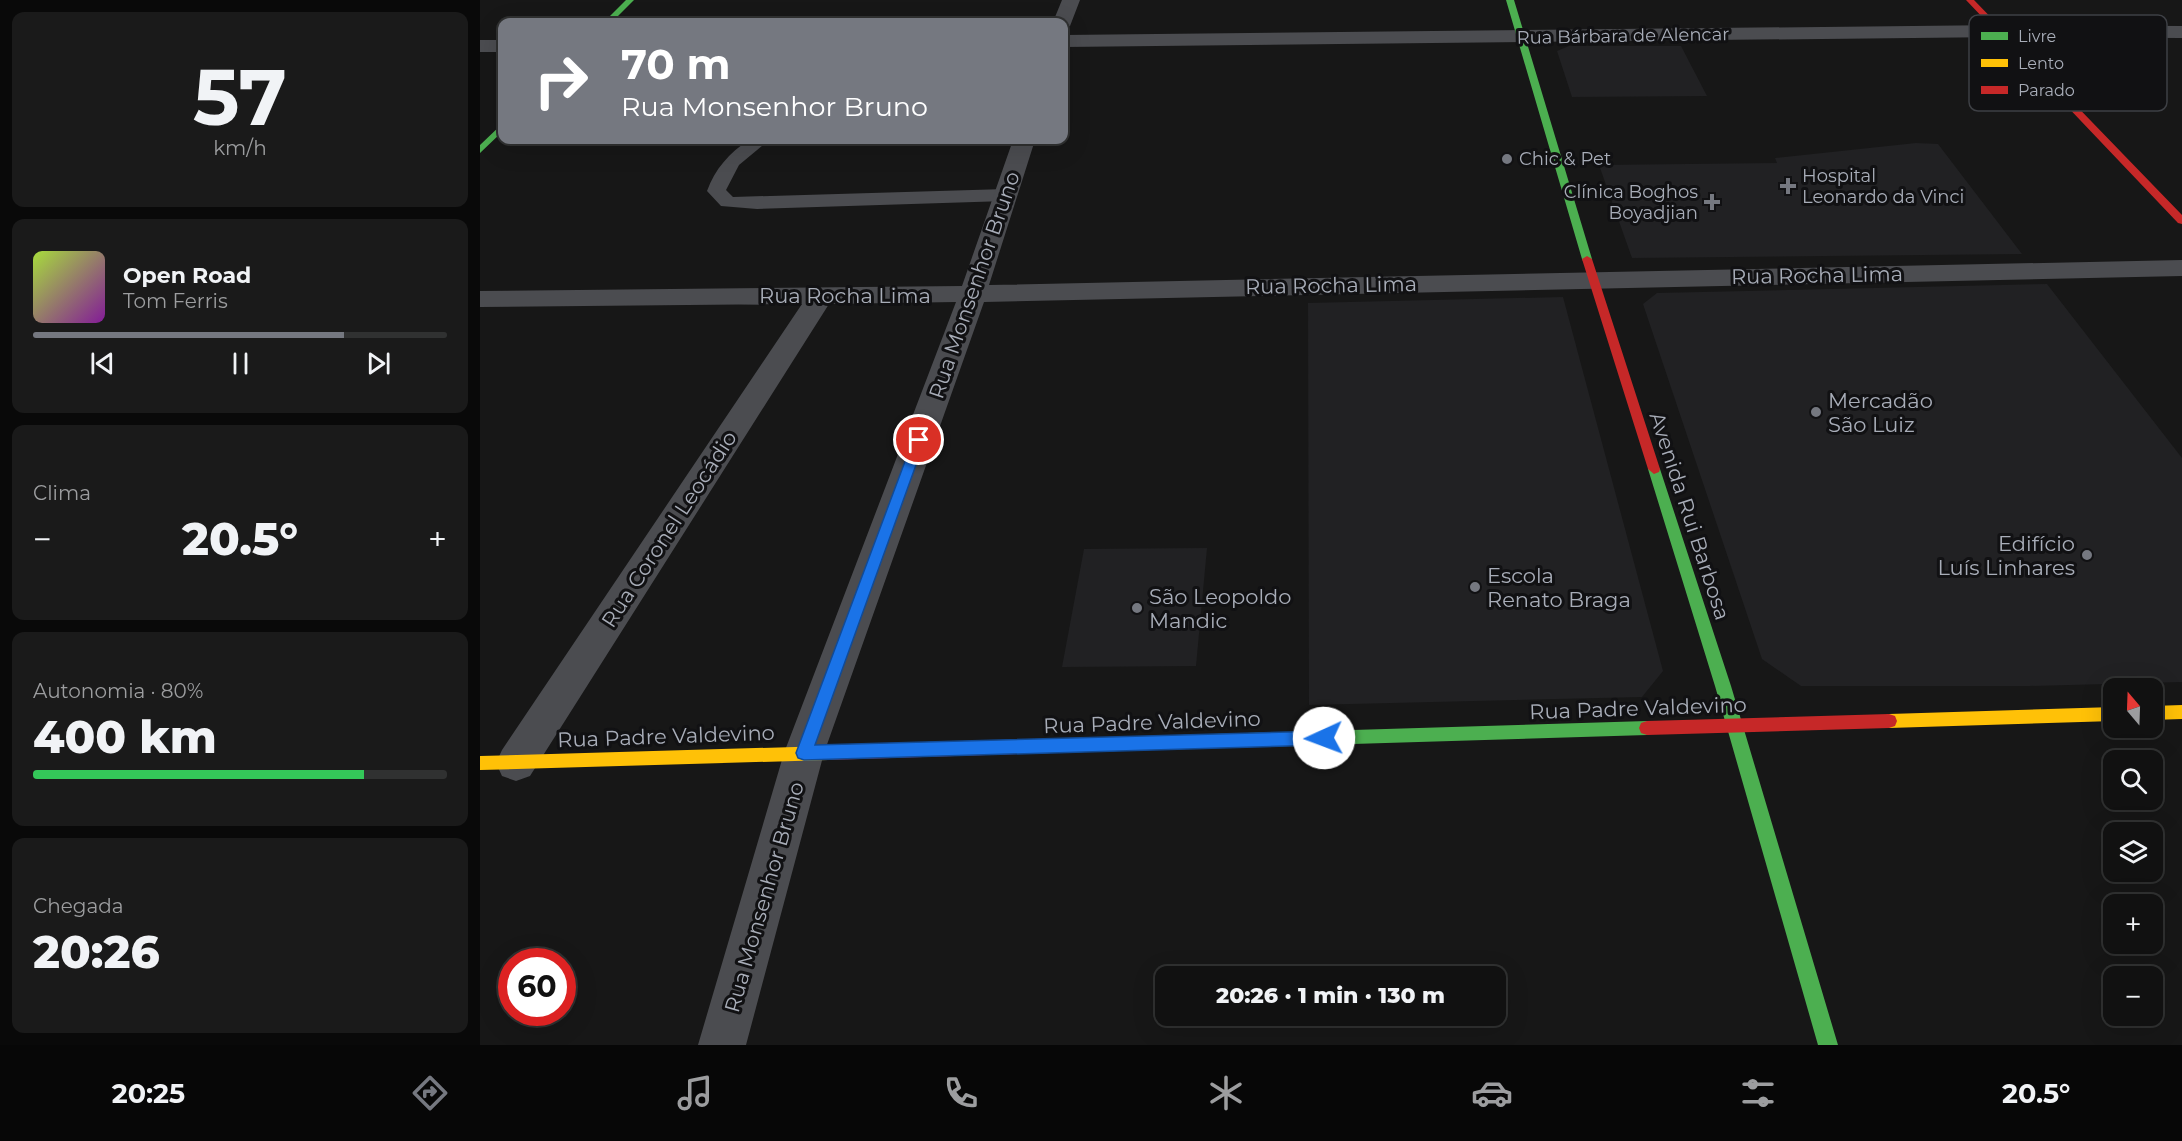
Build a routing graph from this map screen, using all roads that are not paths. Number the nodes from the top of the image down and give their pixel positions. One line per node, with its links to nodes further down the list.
1 (630, 0): 6 (main road)
2 (1071, 0): 7 (street)
3 (1510, 0): 11 (main road, Avenida Rui Barbosa)
4 (1970, 0): 5 (main road)
5 (1985, 15)
6 (612, 18)
7 (1065, 18)
8 (1969, 31): 11 (street, Rua Bárbara de Alencar)
9 (2167, 32): 10 (street, Rua Bárbara de Alencar)
10 (2182, 32)
11 (1522, 37): 12 (street, Rua Bárbara de Alencar); 23 (main road, Avenida Rui Barbosa)
12 (1068, 41)
13 (480, 46): 14 (street)
14 (498, 46)
15 (2078, 111): 21 (main road)
16 (498, 131): 19 (main road)
17 (754, 144): 20 (lane)
18 (1020, 144): 20 (street, Rua Monsenhor Bruno)
19 (480, 150)
20 (1006, 195): 25 (street, Rua Monsenhor Bruno)
21 (2182, 221)
22 (2182, 268): 23 (street, Rua Rocha Lima)
23 (1593, 279): 25 (street, Rua Rocha Lima); 30 (main road, Avenida Rui Barbosa)
24 (822, 294): 25 (street, Rua Rocha Lima); 26 (street, Rua Rocha Lima); 32 (street, Rua Coronel Leocádio)
25 (973, 294): 31 (street, Rua Monsenhor Bruno)
26 (480, 299)
27 (2182, 712): 28 (main road)
28 (2163, 713)
29 (2103, 714): 30 (main road, Rua Padre Valdevino)
30 (1734, 726): 31 (main road, Rua Padre Valdevino); 35 (main road, Avenida Rui Barbosa)
31 (804, 753): 32 (main road, Rua Padre Valdevino); 34 (street, Rua Monsenhor Bruno)
32 (516, 763): 33 (main road, Rua Padre Valdevino)
33 (480, 764)
34 (723, 1045)
35 (1828, 1045)

